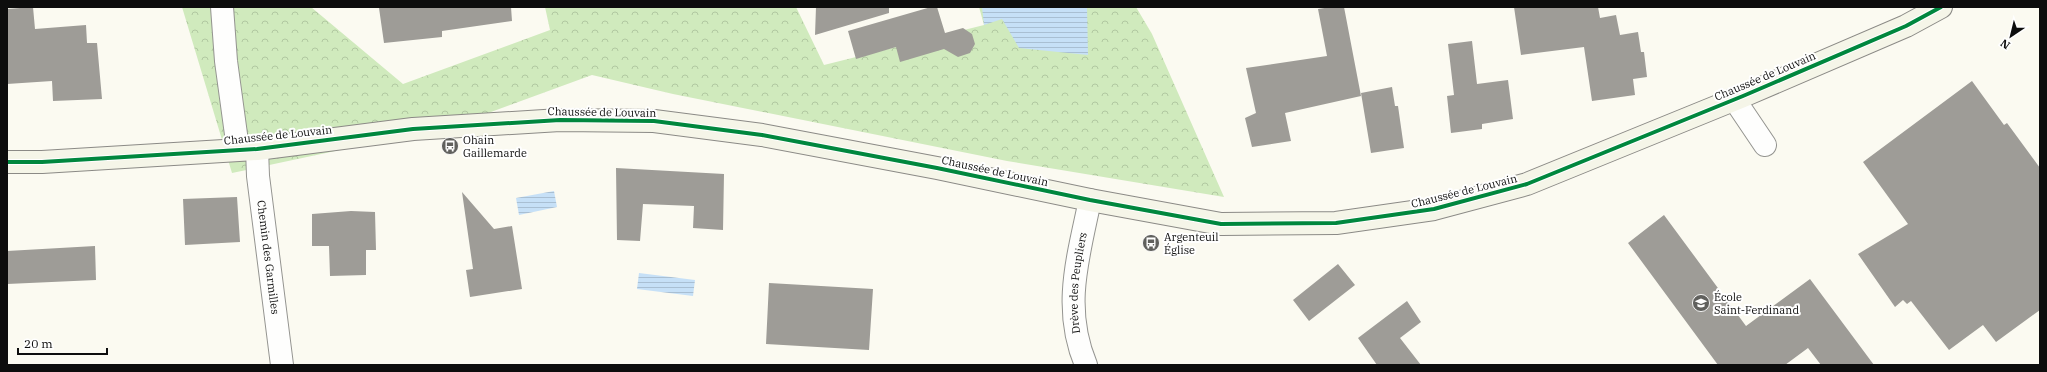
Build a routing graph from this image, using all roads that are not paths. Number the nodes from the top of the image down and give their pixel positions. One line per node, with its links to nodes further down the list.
1 (222, 7): 5 (street, Chemin des Garmilles)
2 (1941, 7): 3 (main road, Chaussée de Louvain)
3 (1734, 100): 4 (street); 7 (main road, Chaussée de Louvain)
4 (1765, 144)
5 (248, 149): 6 (main road, Chaussée de Louvain); 7 (main road, Chaussée de Louvain); 8 (street, Chemin des Garmilles)
6 (7, 162)
7 (1090, 200): 9 (street, Drève des Peupliers)
8 (282, 365)
9 (1086, 365)

